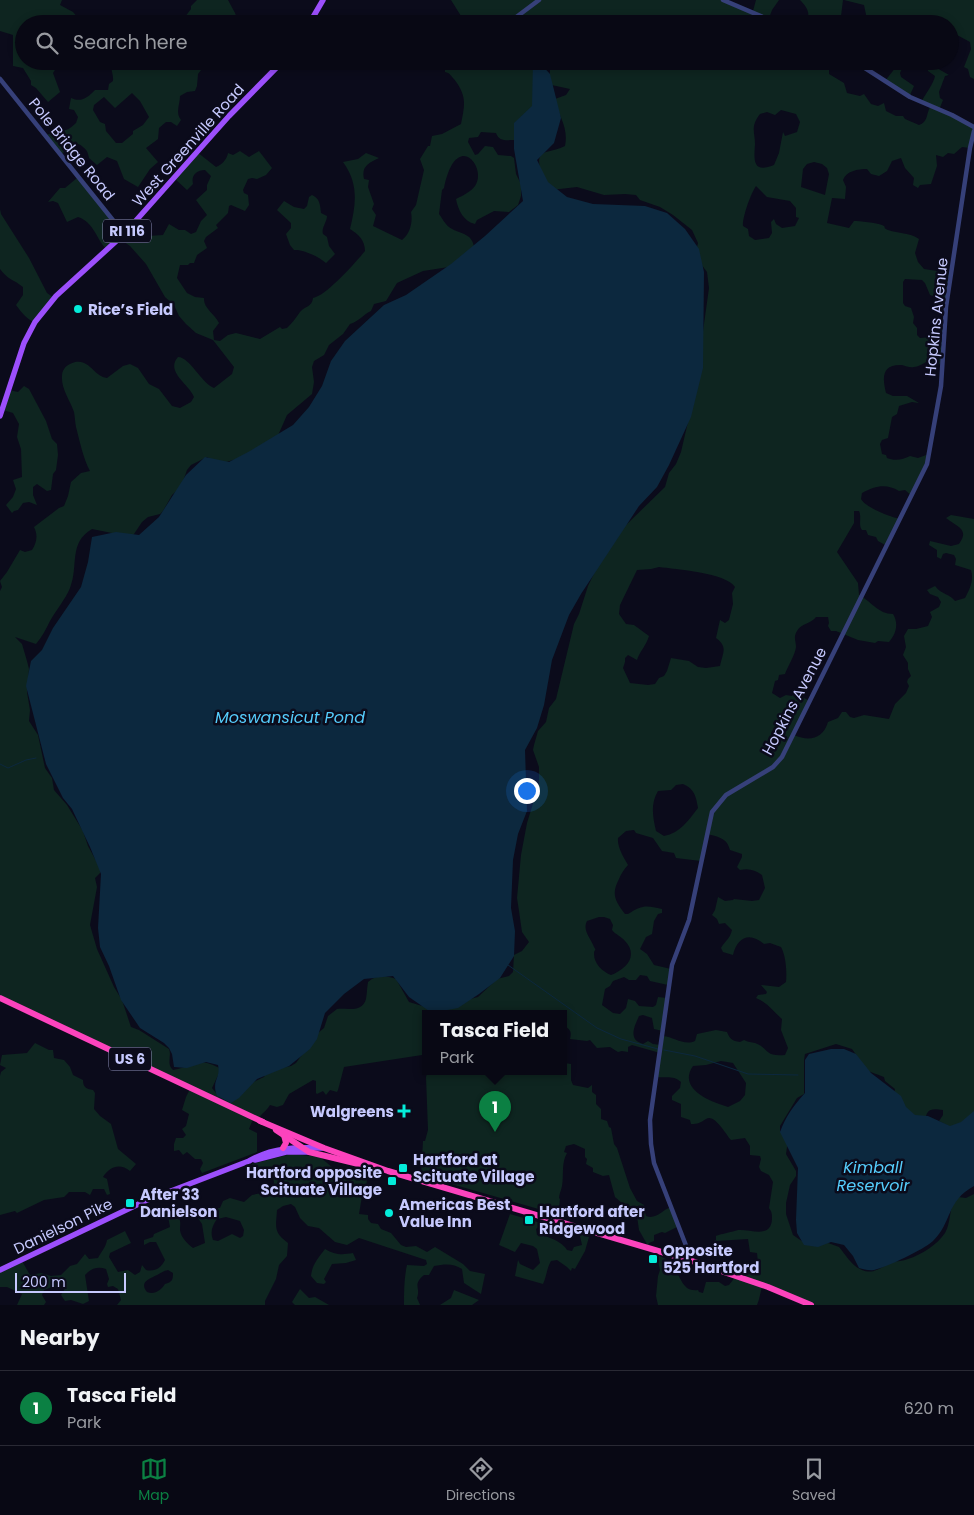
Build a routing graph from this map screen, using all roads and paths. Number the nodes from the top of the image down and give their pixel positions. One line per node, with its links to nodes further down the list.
1 (324, 0): 4 (main road)
2 (539, 0): 5 (street)
3 (723, 0): 6 (street)
4 (315, 15)
5 (519, 15)
6 (758, 15)
7 (274, 70): 12 (main road, West Greenville Road / RI 116)
8 (868, 70): 10 (street)
9 (0, 79): 12 (street, Pole Bridge Road)
10 (974, 127)
11 (974, 130): 23 (street, Hopkins Avenue)
12 (124, 234): 13 (main road, West Greenville Road / RI 116)
13 (0, 416)
14 (0, 998): 15 (highway, US 6)
15 (260, 1121): 16 (highway, US 6); 19 (highway, US 6)
16 (284, 1135): 17 (highway, US 6); 18 (highway)
17 (302, 1147): 18 (main road, Danielson Pike); 19 (main road, Danielson Pike); 20 (highway, US 6)
18 (283, 1148): 21 (main road, Danielson Pike)
19 (324, 1148): 22 (highway, US 6)
20 (309, 1152): 21 (main road, Danielson Pike); 22 (highway, US 6)
21 (249, 1160): 24 (main road, Danielson Pike)
22 (388, 1171): 23 (highway, US 6)
23 (692, 1261): 25 (highway, US 6)
24 (0, 1270)
25 (811, 1305)

